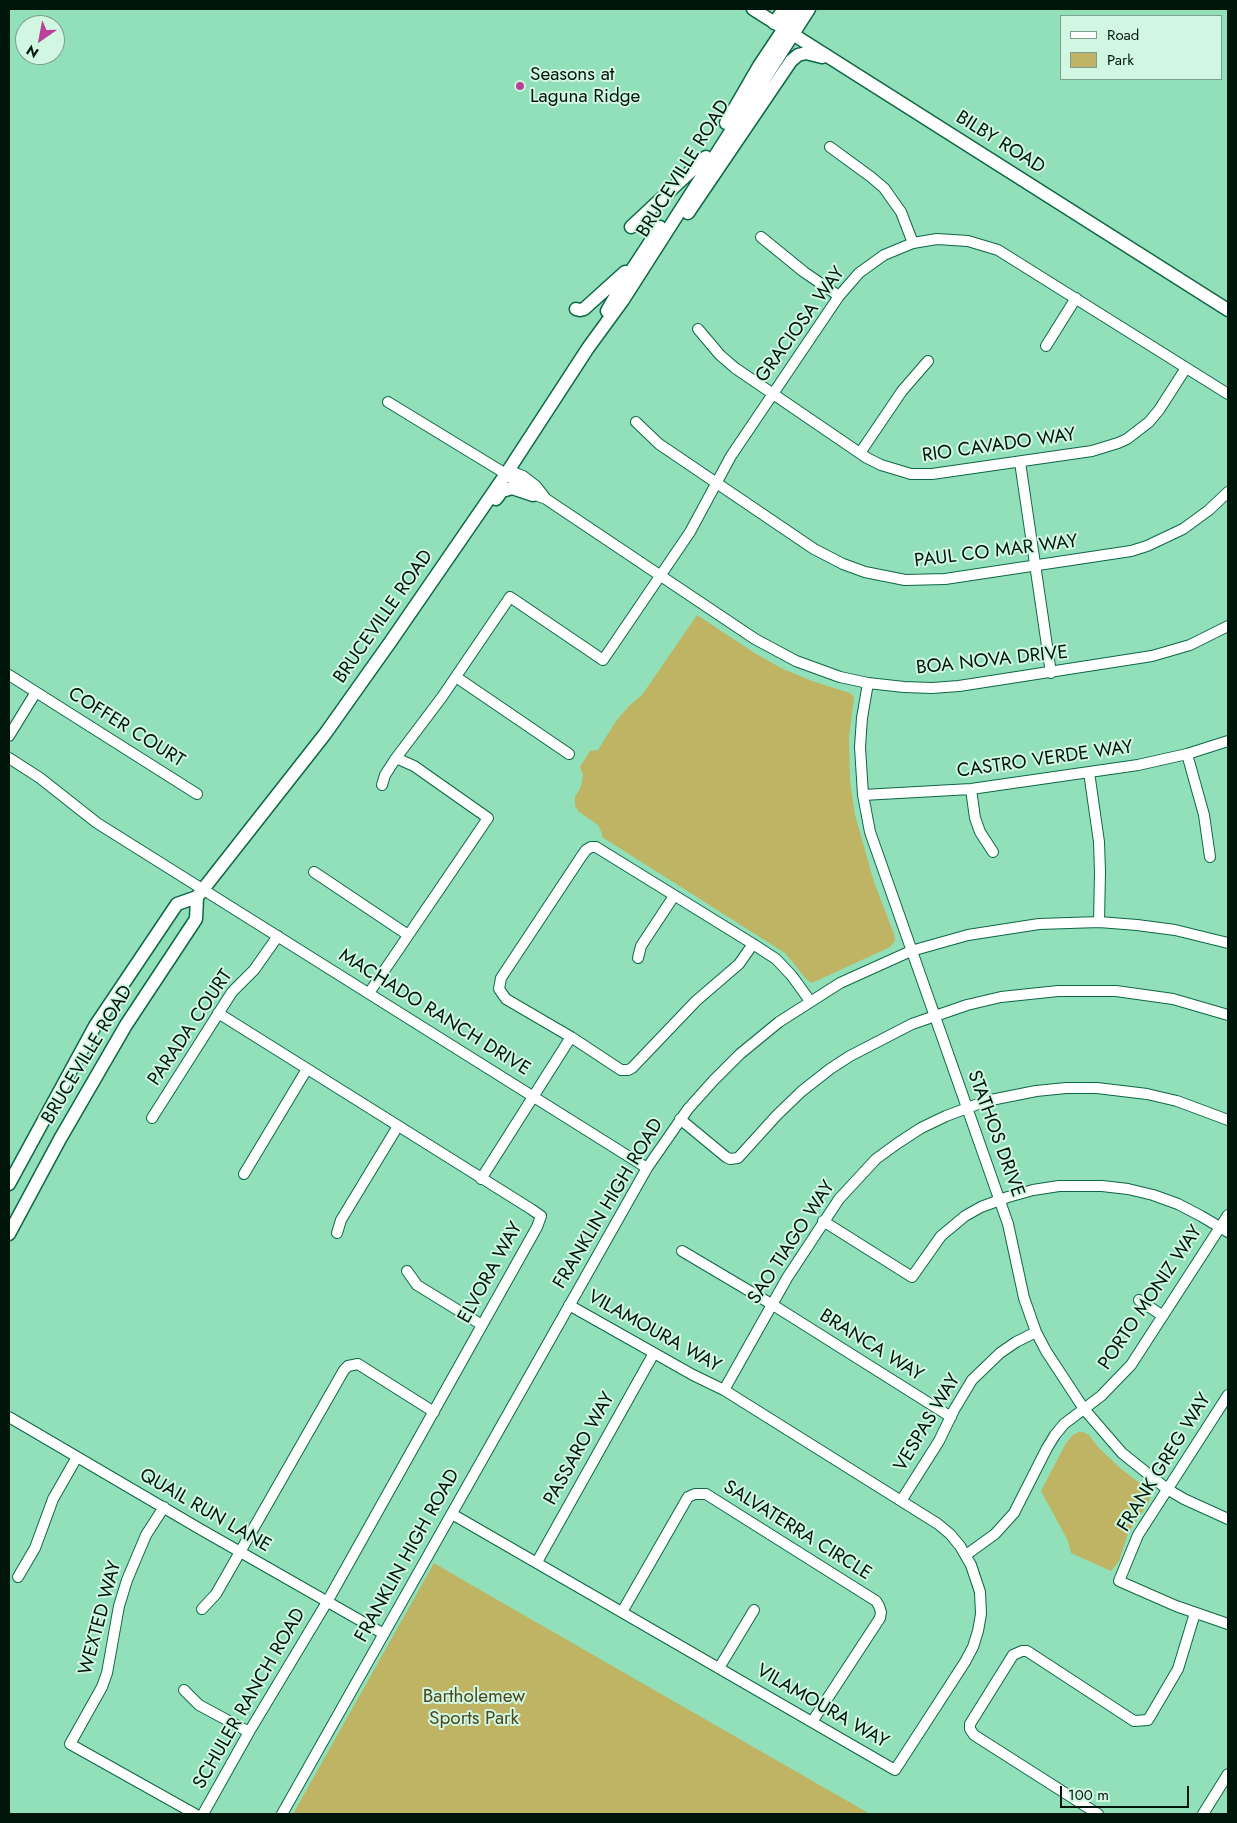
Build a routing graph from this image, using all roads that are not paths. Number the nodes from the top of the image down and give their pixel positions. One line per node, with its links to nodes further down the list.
1 (753, 9): 5 (main road, BILBY ROAD)
2 (784, 9): 5 (main road)
3 (797, 9): 5 (main road, BRUCEVILLE ROAD)
4 (809, 9): 5 (main road, BRUCEVILLE ROAD)
5 (784, 28): 6 (main road, BILBY ROAD); 8 (main road, BRUCEVILLE ROAD); 12 (main road, BRUCEVILLE ROAD)
6 (836, 62): 12 (main road); 17 (main road, BILBY ROAD)
7 (830, 146): 11 (street)
8 (706, 157): 9 (main road); 13 (main road, BRUCEVILLE ROAD)
9 (631, 227)
10 (762, 237): 14 (street)
11 (913, 243): 14 (street, GRACIOSA WAY); 15 (street, GRACIOSA WAY)
12 (658, 245): 20 (main road, BRUCEVILLE ROAD)
13 (638, 260): 16 (main road); 20 (main road, BRUCEVILLE ROAD)
14 (839, 296): 23 (street, GRACIOSA WAY)
15 (1076, 298): 19 (street); 22 (street, GRACIOSA WAY)
16 (576, 309)
17 (1228, 310)
18 (698, 329): 23 (street, RIO CAVADO WAY)
19 (1046, 346)
20 (588, 348): 29 (main road, BRUCEVILLE ROAD)
21 (928, 361): 27 (street)
22 (1186, 368): 24 (street, GRACIOSA WAY); 28 (street, RIO CAVADO WAY)
23 (772, 394): 27 (street, RIO CAVADO WAY); 30 (street, GRACIOSA WAY)
24 (1228, 394)
25 (388, 402): 29 (street, BOA NOVA DRIVE)
26 (636, 422): 30 (street, PAUL CO MAR WAY)
27 (860, 453): 28 (street, RIO CAVADO WAY)
28 (1020, 462): 34 (street)
29 (506, 474): 32 (street, BOA NOVA DRIVE); 33 (main road, BRUCEVILLE ROAD)
30 (716, 483): 34 (street, PAUL CO MAR WAY); 35 (street, GRACIOSA WAY)
31 (1228, 492): 34 (street, PAUL CO MAR WAY)
32 (540, 497): 33 (main road); 35 (street, BOA NOVA DRIVE)
33 (483, 507): 56 (main road, BRUCEVILLE ROAD)
34 (1035, 566): 37 (street)
35 (660, 576): 39 (street, GRACIOSA WAY); 40 (street, BOA NOVA DRIVE)
36 (1228, 626): 37 (street, BOA NOVA DRIVE)
37 (1050, 673): 40 (street, BOA NOVA DRIVE)
38 (9, 675): 41 (street, COFFER COURT)
39 (456, 677): 44 (street); 47 (street)
40 (868, 683): 52 (street, STATHOS DRIVE)
41 (36, 692): 42 (street); 51 (street, COFFER COURT)
42 (9, 736)
43 (1228, 741): 45 (street, CASTRO VERDE WAY)
44 (569, 754)
45 (1188, 754): 48 (street, CASTRO VERDE WAY); 54 (street)
46 (9, 758): 56 (street, MACHADO RANCH DRIVE)
47 (396, 758): 49 (street); 59 (street)
48 (1089, 772): 50 (street, CASTRO VERDE WAY); 58 (street)
49 (382, 785)
50 (971, 789): 52 (street, CASTRO VERDE WAY); 53 (street)
51 (197, 794)
52 (863, 795): 63 (street, STATHOS DRIVE)
53 (993, 852)
54 (1210, 858)
55 (314, 872): 59 (street)
56 (200, 893): 60 (street, MACHADO RANCH DRIVE); 81 (main road, BRUCEVILLE ROAD); 87 (main road, BRUCEVILLE ROAD)
57 (674, 896): 62 (street); 64 (street); 70 (street)
58 (1099, 922): 61 (street, FRANKLIN HIGH ROAD); 63 (street, FRANKLIN HIGH ROAD)
59 (408, 935): 65 (street)
60 (278, 936): 65 (street, MACHADO RANCH DRIVE); 67 (street, PARADA COURT)
61 (1228, 943)
62 (753, 944): 66 (street); 70 (street)
63 (911, 952): 66 (street, FRANKLIN HIGH ROAD); 69 (street, STATHOS DRIVE)
64 (638, 958)
65 (369, 993): 72 (street, MACHADO RANCH DRIVE)
66 (810, 1001): 75 (street, FRANKLIN HIGH ROAD)
67 (218, 1013): 71 (street, ELVORA WAY); 74 (street, PARADA COURT)
68 (1228, 1015): 69 (street)
69 (934, 1016): 73 (street, STATHOS DRIVE); 75 (street)
70 (571, 1037): 72 (street)
71 (307, 1069): 77 (street, ELVORA WAY); 79 (street)
72 (533, 1096): 78 (street, MACHADO RANCH DRIVE); 80 (street)
73 (967, 1108): 76 (street, SAO TIAGO WAY); 82 (street, STATHOS DRIVE); 84 (street, SAO TIAGO WAY)
74 (152, 1118)
75 (680, 1119): 78 (street, FRANKLIN HIGH ROAD)
76 (1228, 1120)
77 (398, 1126): 80 (street, ELVORA WAY); 86 (street)
78 (647, 1168): 92 (street, FRANKLIN HIGH ROAD)
79 (244, 1174)
80 (481, 1179): 94 (street, ELVORA WAY)
81 (9, 1184)
82 (1000, 1200): 84 (street); 85 (street); 95 (street, STATHOS DRIVE)
83 (1228, 1215): 85 (street, PORTO MONIZ WAY)
84 (823, 1221): 91 (street, SAO TIAGO WAY)
85 (1224, 1230): 93 (street, PORTO MONIZ WAY)
86 (337, 1233)
87 (9, 1234)
88 (682, 1251): 91 (street, BRANCA WAY)
89 (407, 1271): 94 (street)
90 (1139, 1300): 93 (street)
91 (773, 1304): 97 (street, SAO TIAGO WAY); 103 (street, BRANCA WAY)
92 (569, 1306): 96 (street, VILAMOURA WAY); 108 (street, FRANKLIN HIGH ROAD)
93 (1163, 1316): 100 (street, PORTO MONIZ WAY)
94 (482, 1325): 101 (street, ELVORA WAY)
95 (1036, 1332): 100 (street, STATHOS DRIVE); 103 (street, VESPAS WAY)
96 (654, 1353): 97 (street, VILAMOURA WAY); 112 (street, PASSARO WAY)
97 (724, 1390): 106 (street, VILAMOURA WAY)
98 (1228, 1395): 99 (street, FRANK GREG WAY)
99 (1225, 1407): 105 (street, FRANK GREG WAY)
100 (1084, 1409): 105 (street, STATHOS DRIVE); 111 (street, PORTO MONIZ WAY)
101 (434, 1412): 110 (street); 114 (street, ELVORA WAY)
102 (9, 1417): 104 (street, QUAIL RUN LANE)
103 (951, 1417): 106 (street, VESPAS WAY)
104 (77, 1457): 107 (street, QUAIL RUN LANE); 113 (street)
105 (1168, 1489): 109 (street, STATHOS DRIVE); 118 (street, FRANK GREG WAY)
106 (901, 1501): 111 (street, VILAMOURA WAY)
107 (164, 1507): 110 (street, QUAIL RUN LANE); 126 (street, WEXTED WAY)
108 (452, 1514): 112 (street, VILAMOURA WAY); 120 (street, FRANKLIN HIGH ROAD)
109 (1228, 1519)
110 (241, 1552): 114 (street, QUAIL RUN LANE); 115 (street)
111 (966, 1555): 123 (street, VILAMOURA WAY)
112 (537, 1562): 117 (street, VILAMOURA WAY)
113 (18, 1577)
114 (327, 1602): 120 (street, QUAIL RUN LANE); 124 (street, SCHULER RANCH ROAD)
115 (202, 1609)
116 (754, 1610): 121 (street)
117 (622, 1612): 121 (street, VILAMOURA WAY); 123 (street, SALVATERRA CIRCLE)
118 (1195, 1613): 119 (street, FRANK GREG WAY); 129 (street)
119 (1228, 1624)
120 (384, 1634): 128 (street, FRANKLIN HIGH ROAD)
121 (719, 1668): 123 (street, VILAMOURA WAY)
122 (184, 1690): 124 (street)
123 (812, 1722)
124 (249, 1732): 127 (street, SCHULER RANCH ROAD)
125 (1228, 1774): 130 (street)
126 (194, 1814)
127 (202, 1814)
128 (282, 1814)
129 (1098, 1814)
130 (1203, 1814)

